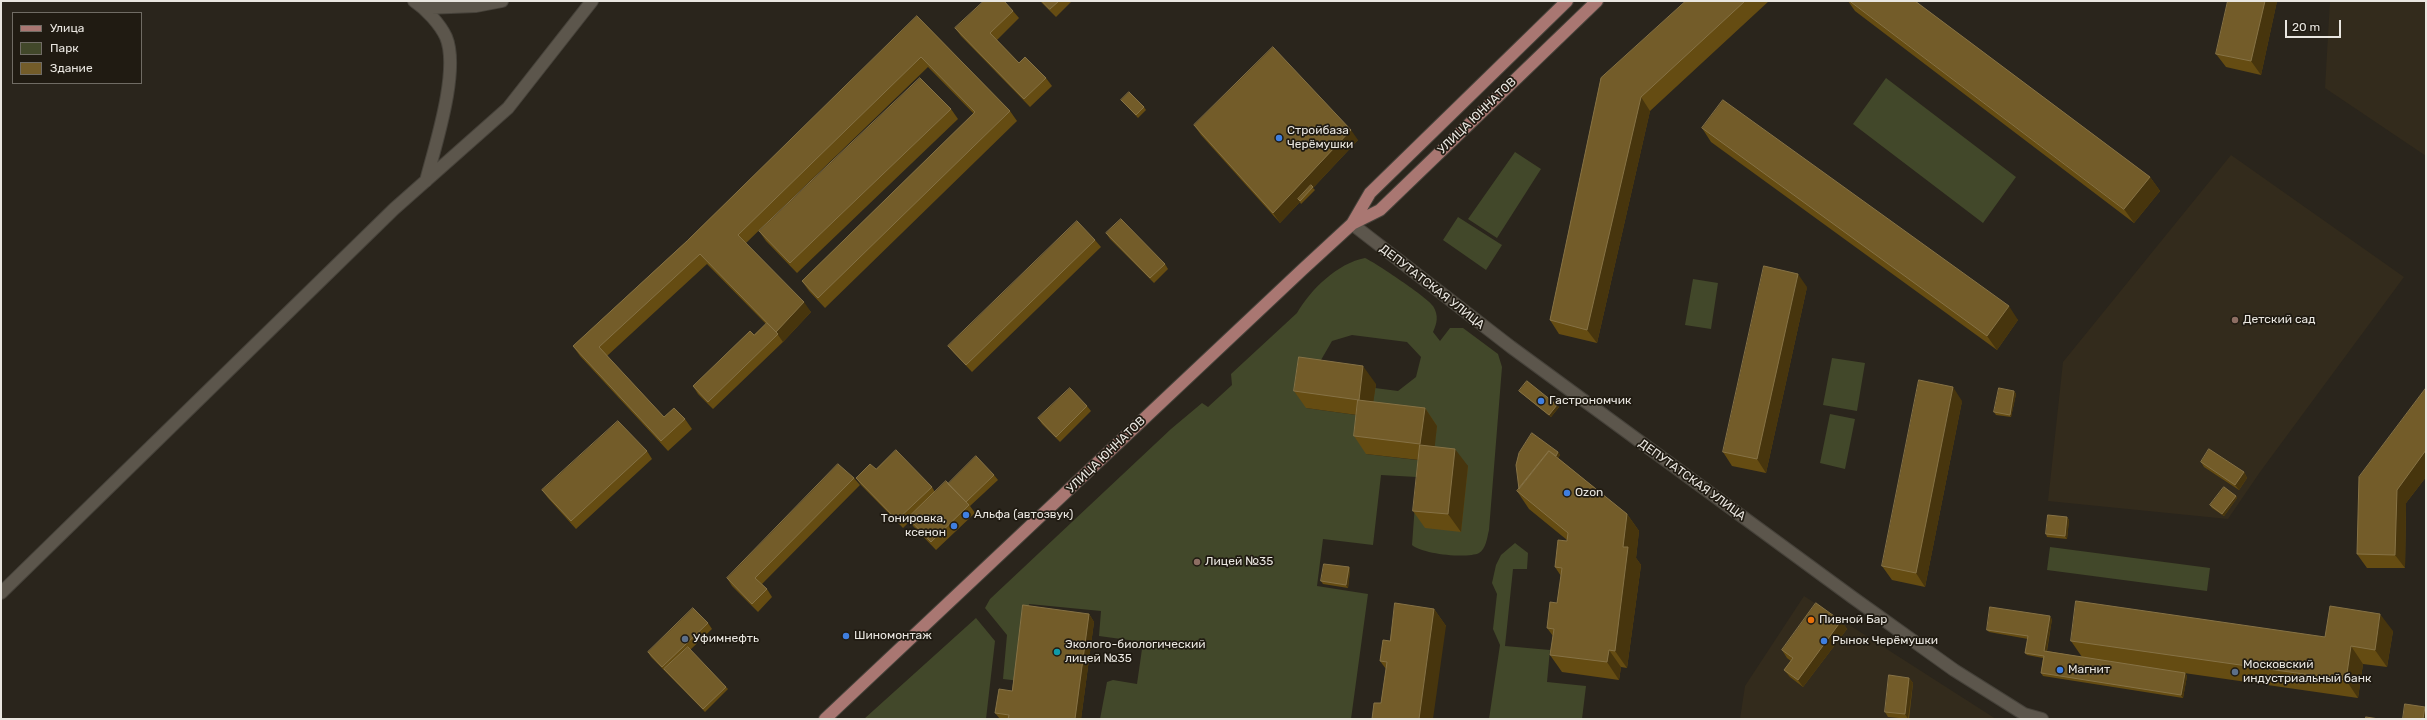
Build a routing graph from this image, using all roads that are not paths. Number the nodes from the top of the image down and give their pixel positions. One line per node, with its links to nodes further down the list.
1 (414, 1): 6 (street)
2 (502, 1): 6 (street)
3 (592, 1): 7 (street)
4 (1567, 1): 8 (main road, УЛИЦА ЮННАТОВ)
5 (1597, 1): 8 (main road, УЛИЦА ЮННАТОВ)
6 (425, 8): 7 (street)
7 (426, 181): 9 (street)
8 (1352, 224): 10 (main road, УЛИЦА ЮННАТОВ); 11 (street, ДЕПУТАТСКАЯ УЛИЦА)
9 (1, 593)
10 (825, 719)
11 (2042, 719)

